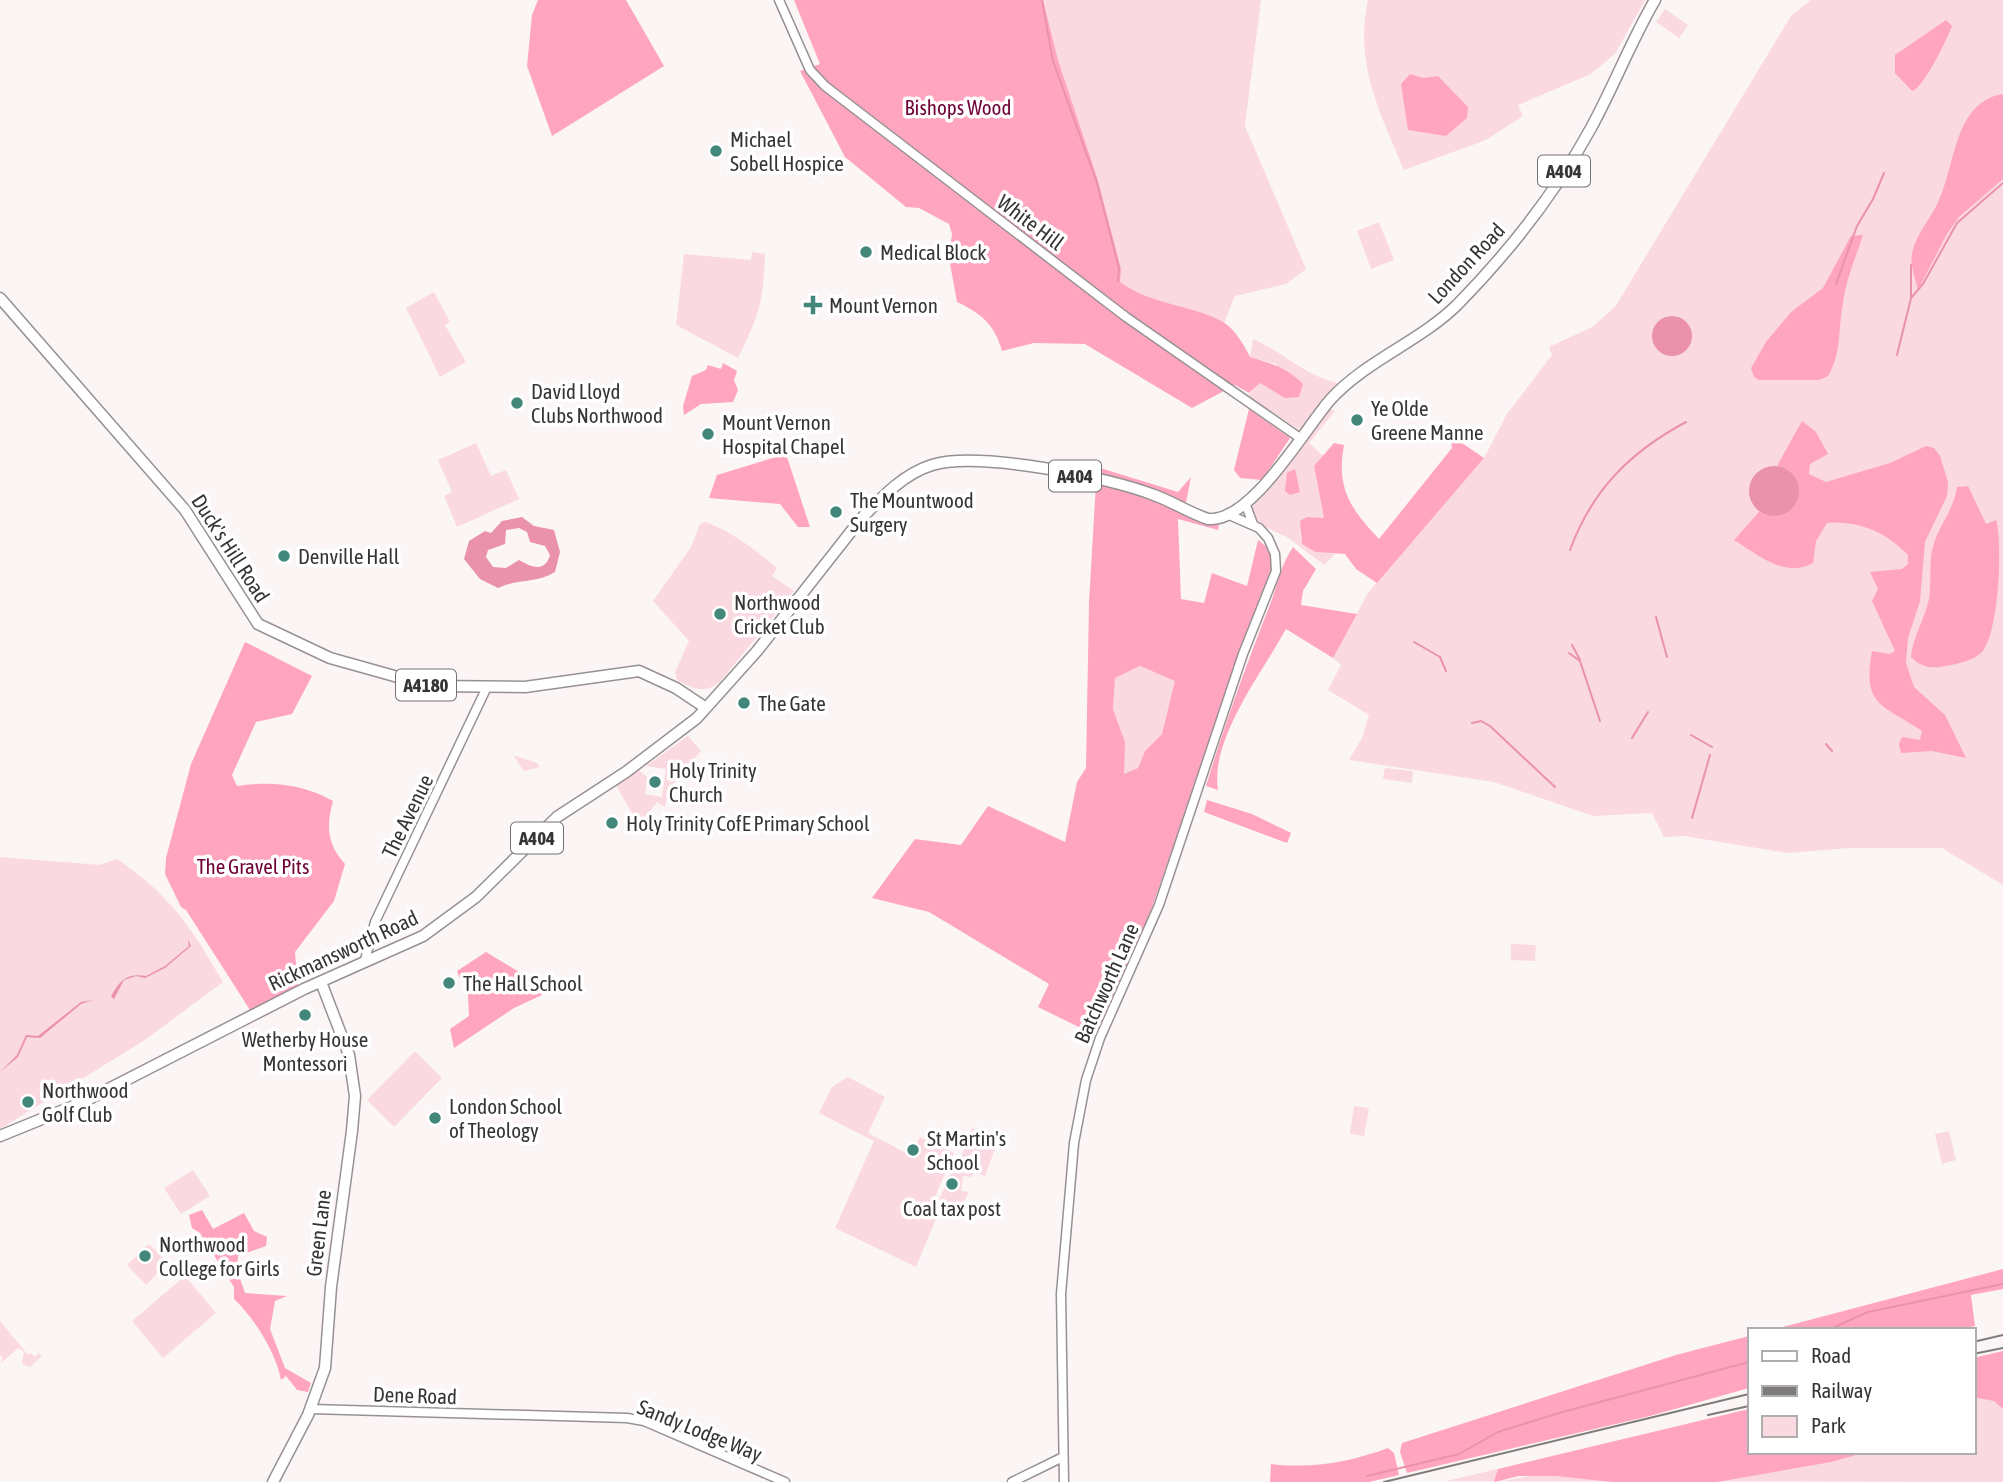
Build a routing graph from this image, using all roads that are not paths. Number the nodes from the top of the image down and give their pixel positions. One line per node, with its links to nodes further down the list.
1 (779, 0): 4 (street, White Hill)
2 (1654, 0): 4 (main road, London Road / A404)
3 (0, 298): 8 (main road, Duck's Hill Road / A4180)
4 (1300, 439): 5 (main road, London Road / A404)
5 (1245, 503): 6 (main road, A404); 7 (street, Batchworth Lane)
6 (1227, 514): 7 (street); 9 (main road, Rickmansworth Road / A404)
7 (1253, 524): 17 (street, Batchworth Lane)
8 (486, 689): 10 (main road, Duck's Hill Road / A4180); 12 (street, The Avenue)
9 (720, 694): 10 (main road); 11 (main road, Rickmansworth Road / A404)
10 (688, 695): 11 (main road, Duck's Hill Road / A4180)
11 (706, 708): 12 (main road, Rickmansworth Road / A404)
12 (365, 960): 13 (main road, Rickmansworth Road / A404)
13 (321, 982): 14 (main road, Rickmansworth Road / A404); 15 (main road, Green Lane)
14 (0, 1136)
15 (311, 1409): 16 (street, Dene Road); 18 (main road, Green Lane)
16 (517, 1415): 19 (street, Sandy Lodge Way)
17 (1063, 1457): 20 (street); 21 (street, Batchworth Lane)
18 (273, 1482)
19 (785, 1482)
20 (1012, 1482)
21 (1064, 1482)

